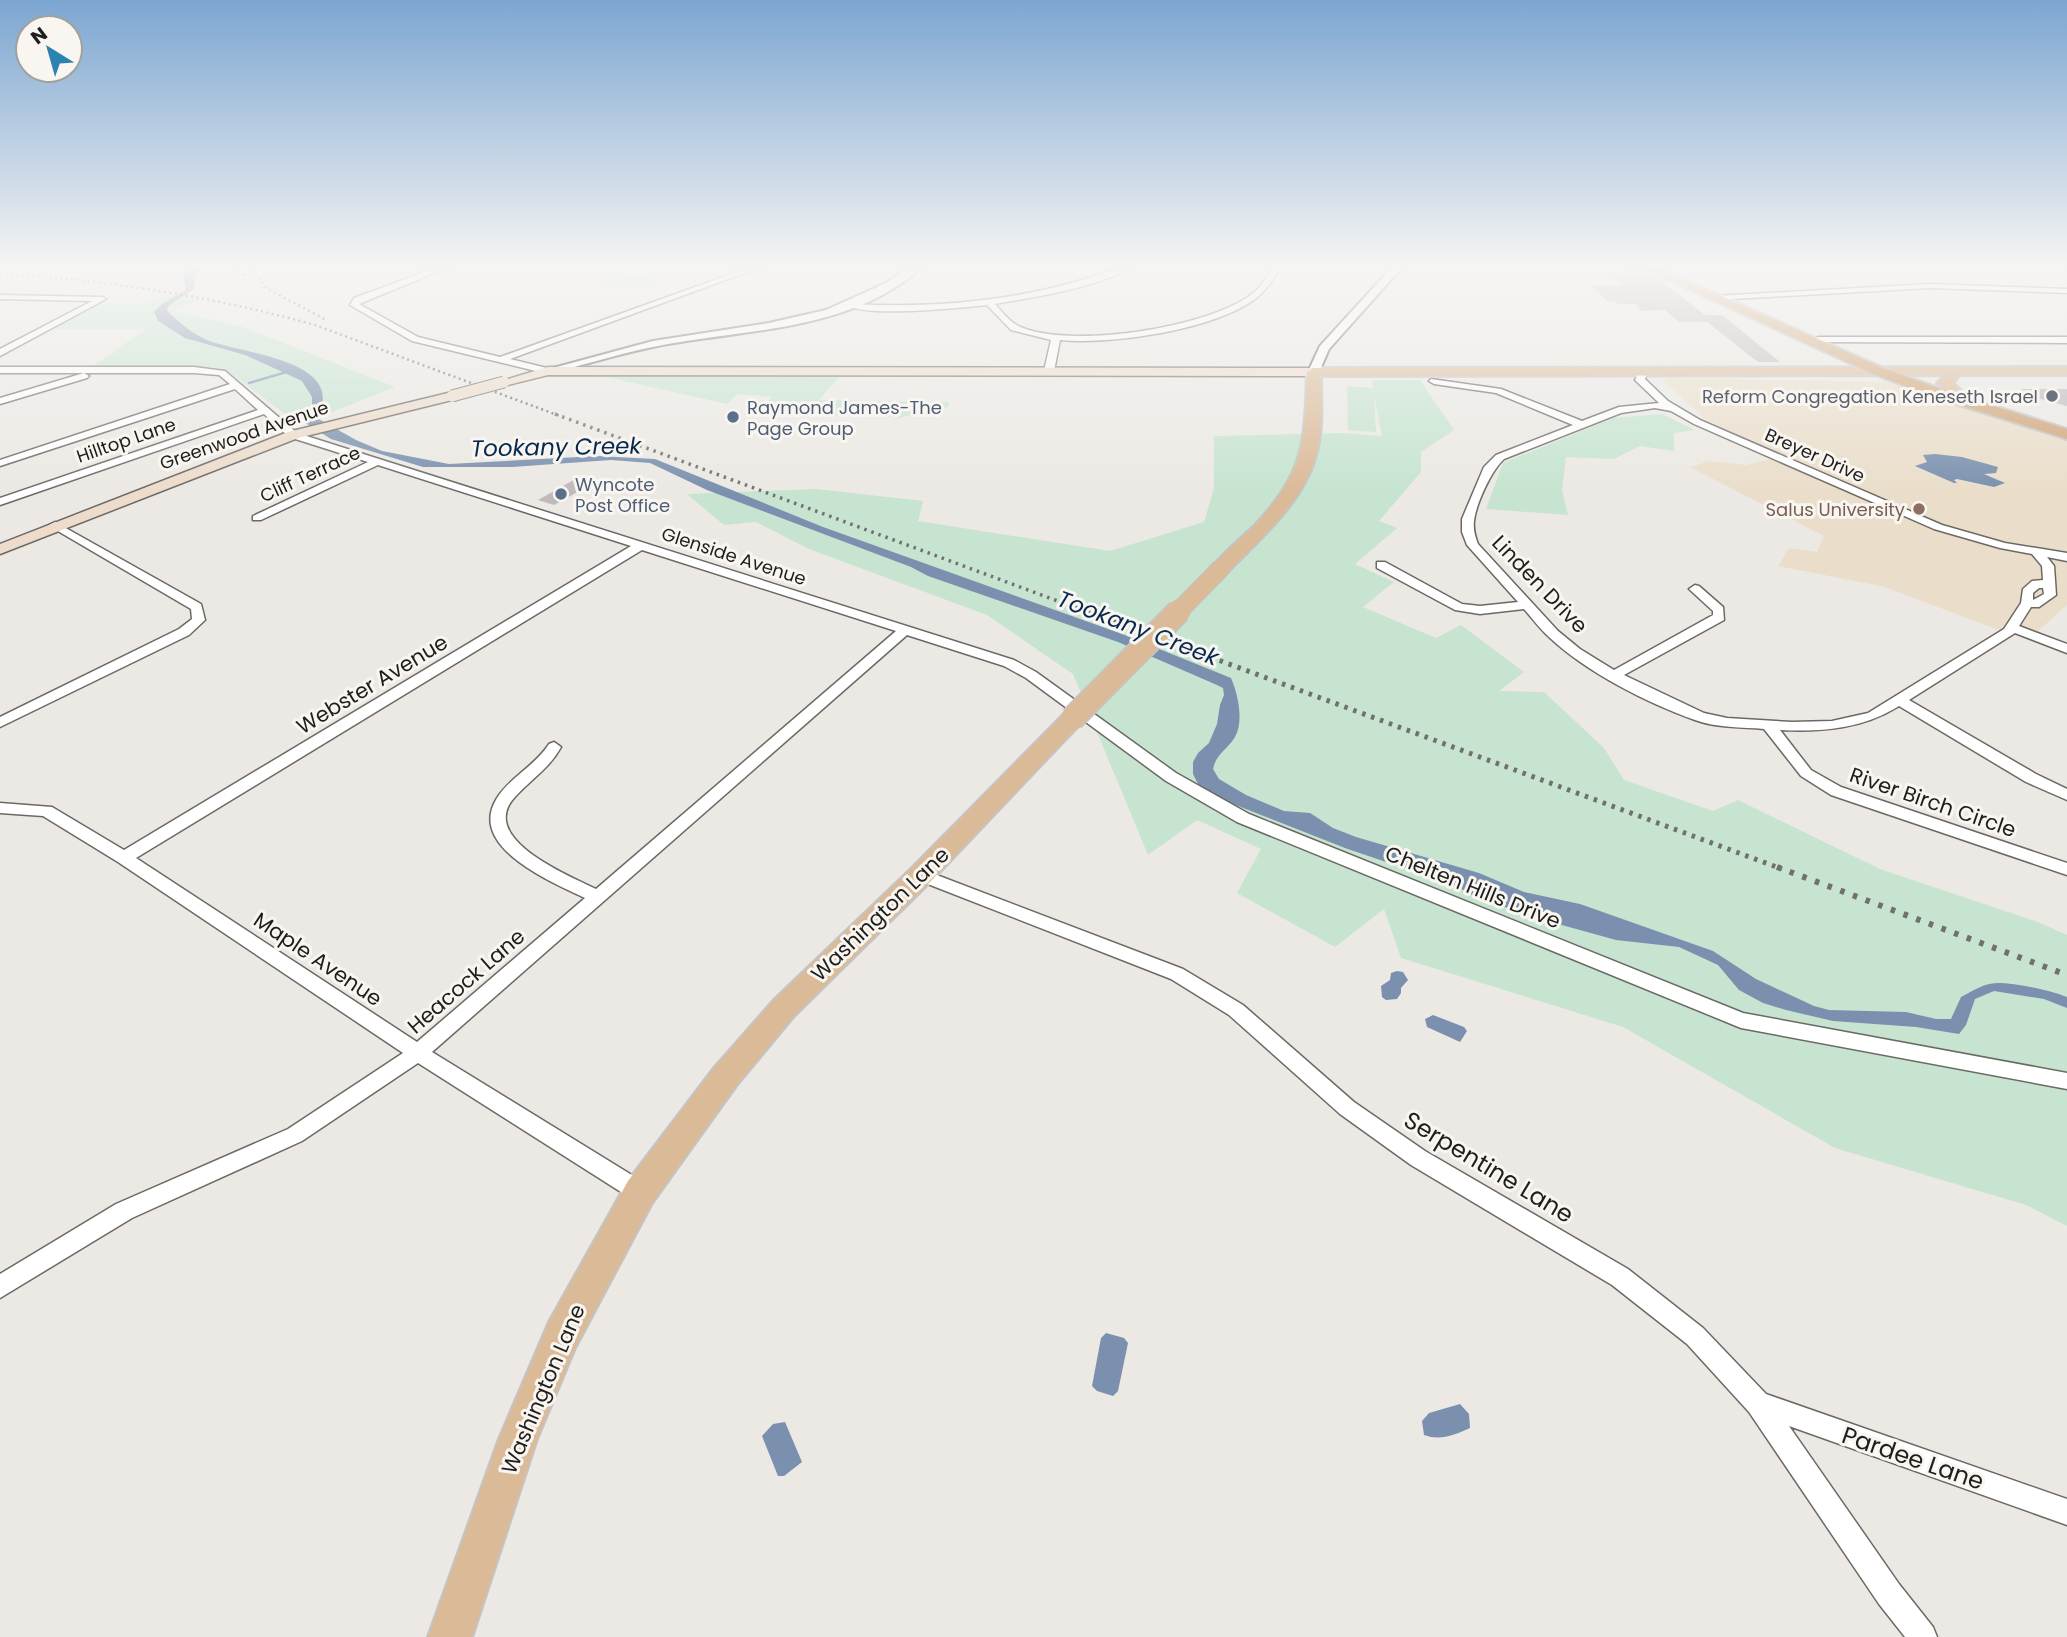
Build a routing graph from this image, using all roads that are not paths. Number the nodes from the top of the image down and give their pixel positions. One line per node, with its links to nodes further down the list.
1 (24, 340): 9 (street)
2 (425, 340): 11 (street)
3 (562, 340): 11 (street)
4 (668, 340): 10 (street)
5 (1055, 340): 17 (street)
6 (1331, 340): 23 (street, Washington Lane)
7 (1813, 340): 18 (highway)
8 (1819, 340): 21 (highway)
9 (0, 353)
10 (611, 355): 15 (street); 16 (main road)
11 (507, 361): 15 (street); 25 (street)
12 (0, 370): 14 (street, Glenside Avenue)
13 (103, 370): 14 (street, Glenside Avenue); 26 (street, Glenside Avenue); 27 (street)
14 (67, 371): 27 (street)
15 (548, 371): 16 (main road, Greenwood Avenue); 25 (main road, Greenwood Avenue)
16 (611, 371): 17 (main road, Greenwood Avenue)
17 (1049, 371): 23 (main road, Greenwood Avenue)
18 (1878, 371): 20 (main road); 21 (highway)
19 (2067, 372): 21 (main road); 22 (main road)
20 (1643, 373): 21 (main road); 23 (main road); 30 (street, Breyer Drive)
21 (1900, 375): 22 (main road); 28 (highway); 34 (highway)
22 (1953, 376): 28 (main road)
23 (1313, 379): 60 (main road, Washington Lane, bridge)
24 (1434, 381): 32 (street)
25 (504, 382): 35 (main road, Greenwood Avenue, bridge)
26 (237, 385): 31 (street, Glenside Avenue); 37 (street)
27 (50, 386): 29 (street)
28 (1957, 394): 33 (highway)
29 (0, 401)
30 (1674, 408): 32 (street, Linden Drive); 43 (street, Breyer Drive)
31 (264, 411): 35 (street, Glenside Avenue); 38 (street, Hilltop Lane)
32 (1583, 425): 47 (street, Linden Drive)
33 (2067, 428)
34 (2067, 434)
35 (293, 435): 36 (street, Glenside Avenue); 40 (main road, Greenwood Avenue)
36 (377, 462): 39 (street, Cliff Terrace); 41 (street, Glenside Avenue)
37 (0, 463)
38 (0, 502)
39 (257, 518)
40 (55, 525): 42 (main road, Greenwood Avenue); 53 (street)
41 (642, 545): 49 (street, Glenside Avenue); 58 (street, Webster Avenue)
42 (0, 549)
43 (2037, 553): 44 (street, Breyer Drive); 48 (street, Linden Drive)
44 (2067, 557)
45 (1381, 565): 47 (street)
46 (1695, 589): 51 (street)
47 (1527, 605): 51 (street, Linden Drive)
48 (2014, 628): 50 (street); 52 (street, Linden Drive)
49 (906, 629): 61 (street, Heacock Lane); 63 (street, Chelten Hills Drive)
50 (2067, 649)
51 (1613, 676): 54 (street, Linden Drive)
52 (1900, 701): 54 (street, Linden Drive); 56 (street)
53 (0, 723)
54 (1769, 725): 59 (street, River Birch Circle)
55 (554, 747): 61 (street)
56 (2067, 795)
57 (0, 808): 58 (street, Maple Avenue)
58 (124, 858): 62 (street, Maple Avenue)
59 (2067, 869)
60 (921, 876): 64 (main road, Washington Lane); 66 (street, Serpentine Lane)
61 (598, 897): 62 (street, Heacock Lane)
62 (418, 1053): 64 (street, Maple Avenue); 65 (street, Heacock Lane)
63 (2067, 1081)
64 (640, 1192): 68 (main road, Washington Lane)
65 (0, 1287)
66 (1758, 1403): 67 (street, Pardee Lane); 69 (street, Serpentine Lane)
67 (2067, 1512)
68 (450, 1637)
69 (1923, 1637)

